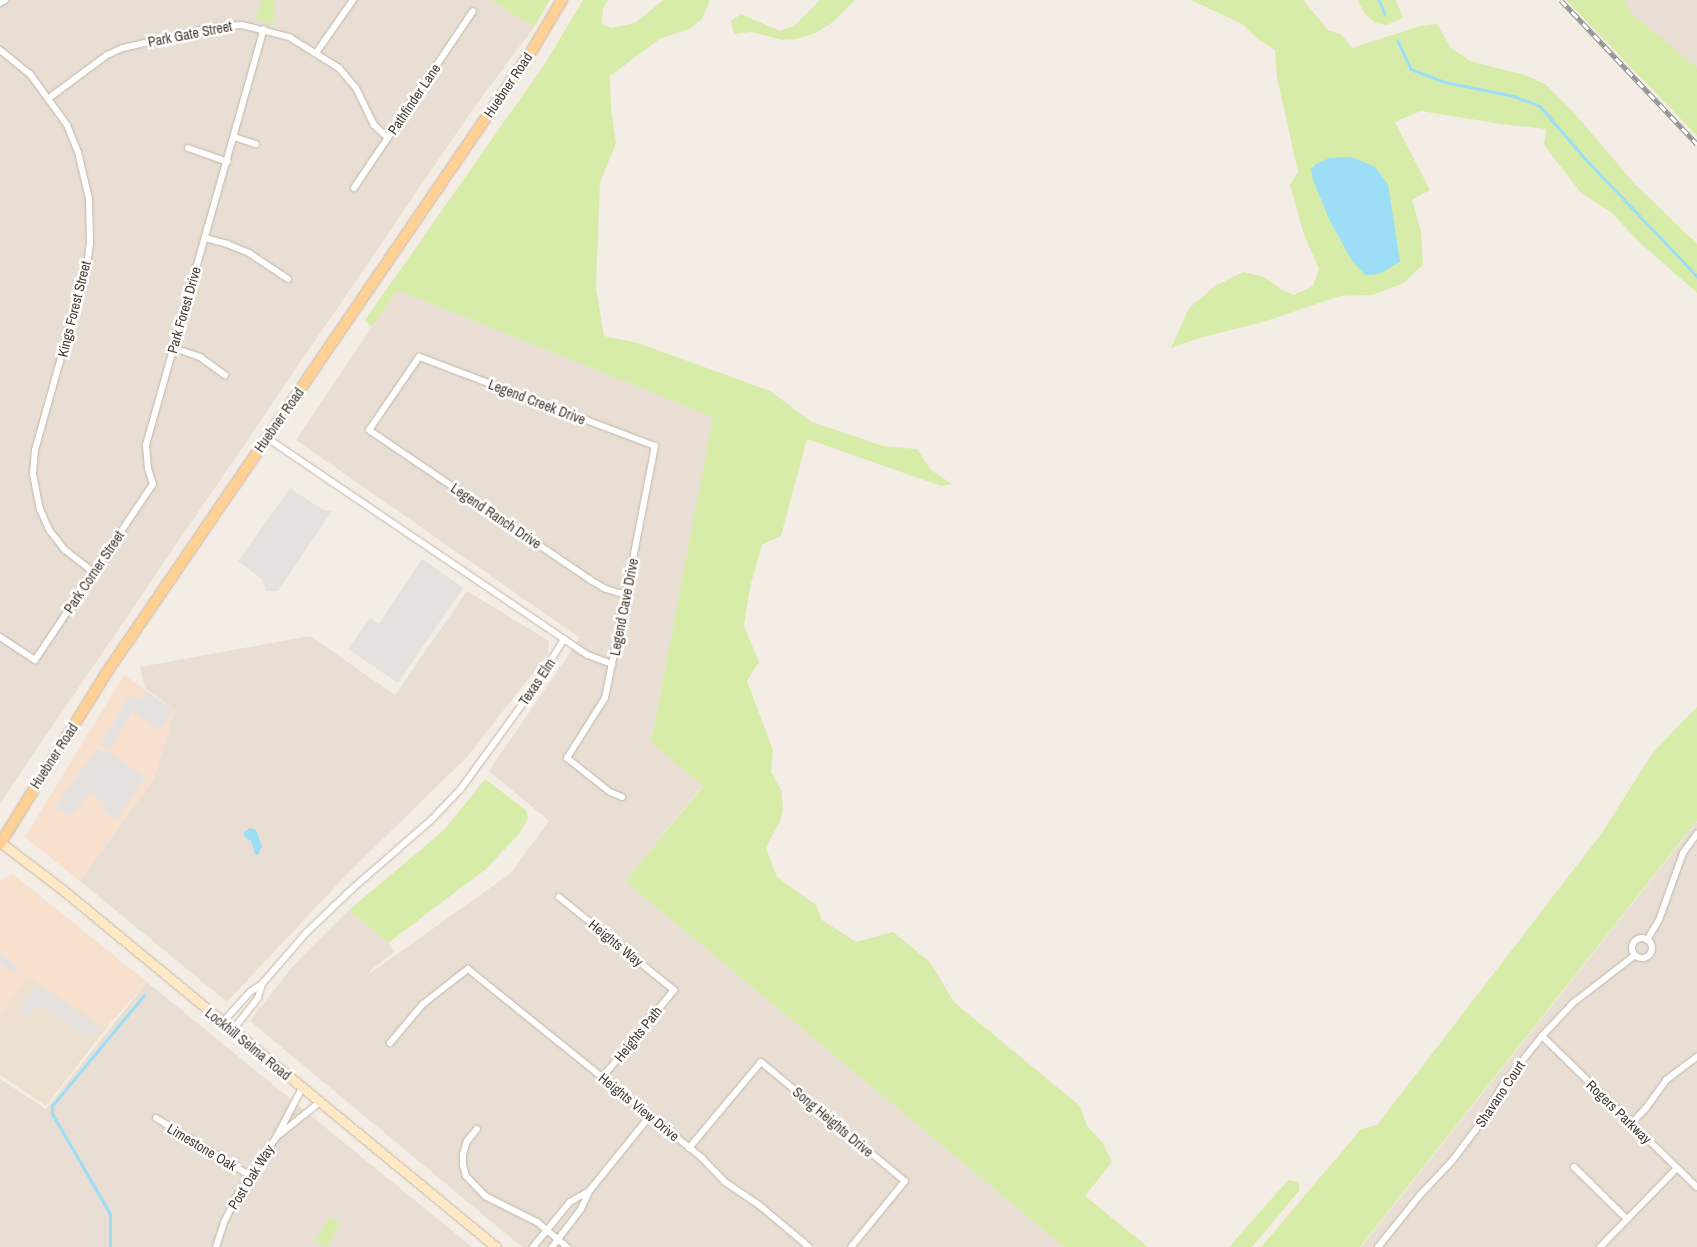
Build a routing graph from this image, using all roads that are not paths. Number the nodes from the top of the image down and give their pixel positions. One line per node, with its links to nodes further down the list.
1 (5, 0): 4 (street)
2 (353, 0): 8 (street)
3 (562, 0): 21 (main road, Huebner Road)
4 (0, 3)
5 (473, 11): 11 (street, Pathfinder Lane)
6 (264, 29): 8 (street, Park Gate Street); 9 (street, Park Gate Street); 10 (street, Park Forest Drive)
7 (0, 50): 9 (street, Kings Forest Street)
8 (316, 53): 11 (street, Park Gate Street)
9 (49, 98): 24 (street, Kings Forest Street)
10 (234, 137): 12 (street); 14 (street, Park Forest Drive)
11 (388, 138): 15 (street, Pathfinder Lane)
12 (256, 144)
13 (188, 148): 14 (street)
14 (228, 162): 16 (street, Park Forest Drive)
15 (354, 188)
16 (205, 238): 17 (street); 18 (street, Park Forest Drive)
17 (288, 279)
18 (174, 348): 19 (street); 23 (street, Park Forest Drive)
19 (225, 375)
20 (369, 430): 22 (street, Legend Creek Drive); 25 (street, Legend Ranch Drive)
21 (267, 438): 27 (street); 31 (main road, Huebner Road)
22 (655, 446): 25 (street, Legend Cave Drive)
23 (153, 484): 24 (street, Park Corner Street)
24 (93, 572): 26 (street, Park Corner Street)
25 (626, 595): 28 (street, Legend Cave Drive)
26 (0, 637)
27 (564, 639): 28 (street); 35 (street, Texas Elm)
28 (612, 664): 29 (street, Legend Cave Drive)
29 (622, 798)
30 (1697, 834): 33 (street, Shavano Court)
31 (0, 843): 37 (main road, Lockhill Selma Road)
32 (559, 897): 36 (street, Heights Way)
33 (1647, 940): 34 (street, Shavano Court); 34 (street, Shavano Court)
34 (1635, 955): 39 (street, Shavano Court)
35 (262, 984): 37 (street, Texas Elm); 38 (street, Texas Elm)
36 (674, 990): 42 (street, Heights Path)
37 (222, 1023): 38 (main road, Lockhill Selma Road)
38 (232, 1031): 43 (main road, Lockhill Selma Road)
39 (1542, 1036): 47 (street, Rogers Parkway); 66 (street, Shavano Court)
40 (390, 1043): 42 (street, Heights View Drive)
41 (1697, 1056): 47 (street)
42 (602, 1078): 45 (street, Heights View Drive)
43 (302, 1088): 44 (main road, Lockhill Selma Road); 49 (street, Post Oak Way)
44 (320, 1102): 49 (street, Post Oak Way); 60 (main road, Lockhill Selma Road)
45 (650, 1116): 50 (street, Heights View Drive); 55 (street)
46 (156, 1118): 53 (street, Limestone Oak)
47 (1631, 1124): 52 (street, Rogers Parkway)
48 (477, 1129): 57 (street)
49 (277, 1136): 53 (street, Post Oak Way)
50 (689, 1148): 64 (street, Heights View Drive); 65 (street, Song Heights Drive)
51 (1574, 1167): 56 (street)
52 (1677, 1168): 54 (street, Rogers Parkway); 56 (street)
53 (249, 1175): 59 (street, Post Oak Way)
54 (1697, 1187)
55 (590, 1190): 57 (street); 58 (street)
56 (1627, 1219): 67 (street)
57 (547, 1230): 58 (street); 61 (street)
58 (558, 1240): 62 (street); 63 (street)
59 (216, 1247)
60 (496, 1247)
61 (533, 1247)
62 (552, 1247)
63 (566, 1247)
64 (809, 1247)
65 (851, 1247)
66 (1378, 1247)
67 (1600, 1247)

